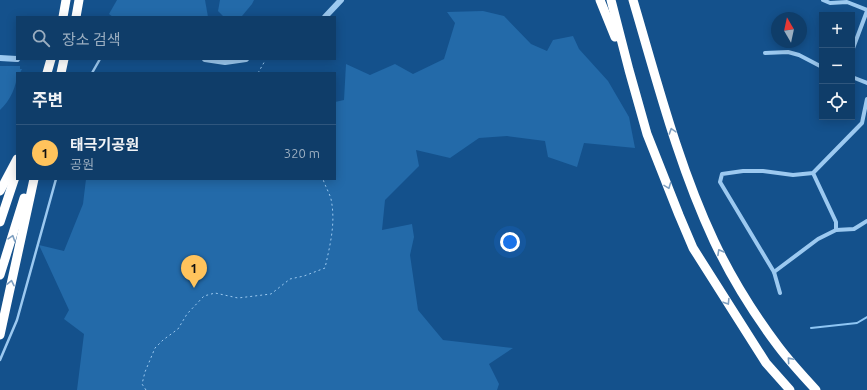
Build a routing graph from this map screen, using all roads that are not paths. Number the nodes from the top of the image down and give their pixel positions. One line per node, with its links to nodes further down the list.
1 (66, 0): 9 (highway)
2 (79, 0): 10 (highway)
3 (341, 0): 11 (street)
4 (600, 0): 22 (highway)
5 (610, 0): 22 (highway)
6 (633, 0): 45 (highway, one-way to 6)
7 (824, 0): 8 (street)
8 (867, 11): 12 (street)
9 (63, 16)
10 (76, 16)
11 (326, 16)
12 (853, 48)
13 (765, 53): 21 (street)
14 (0, 58): 15 (street)
15 (16, 59)
16 (51, 60): 23 (highway)
17 (64, 60): 24 (highway)
18 (99, 60): 25 (lane)
19 (211, 60): 20 (street)
20 (239, 60)
21 (819, 65)
22 (629, 70): 44 (highway, one-way to 44)
23 (47, 72)
24 (61, 72)
25 (93, 72)
26 (855, 78): 27 (street)
27 (867, 83)
28 (867, 99): 31 (street)
29 (16, 160): 35 (highway)
30 (16, 174): 37 (highway)
31 (813, 174): 38 (street); 39 (street)
32 (30, 180): 40 (highway, one-way to 32)
33 (34, 180): 42 (highway, one-way to 33)
34 (56, 180): 43 (lane)
35 (0, 191)
36 (867, 221): 38 (street)
37 (0, 222)
38 (836, 230): 39 (street)
39 (774, 272): 41 (street)
40 (0, 275)
41 (780, 293)
42 (0, 335)
43 (0, 360)
44 (790, 390)
45 (816, 390)

